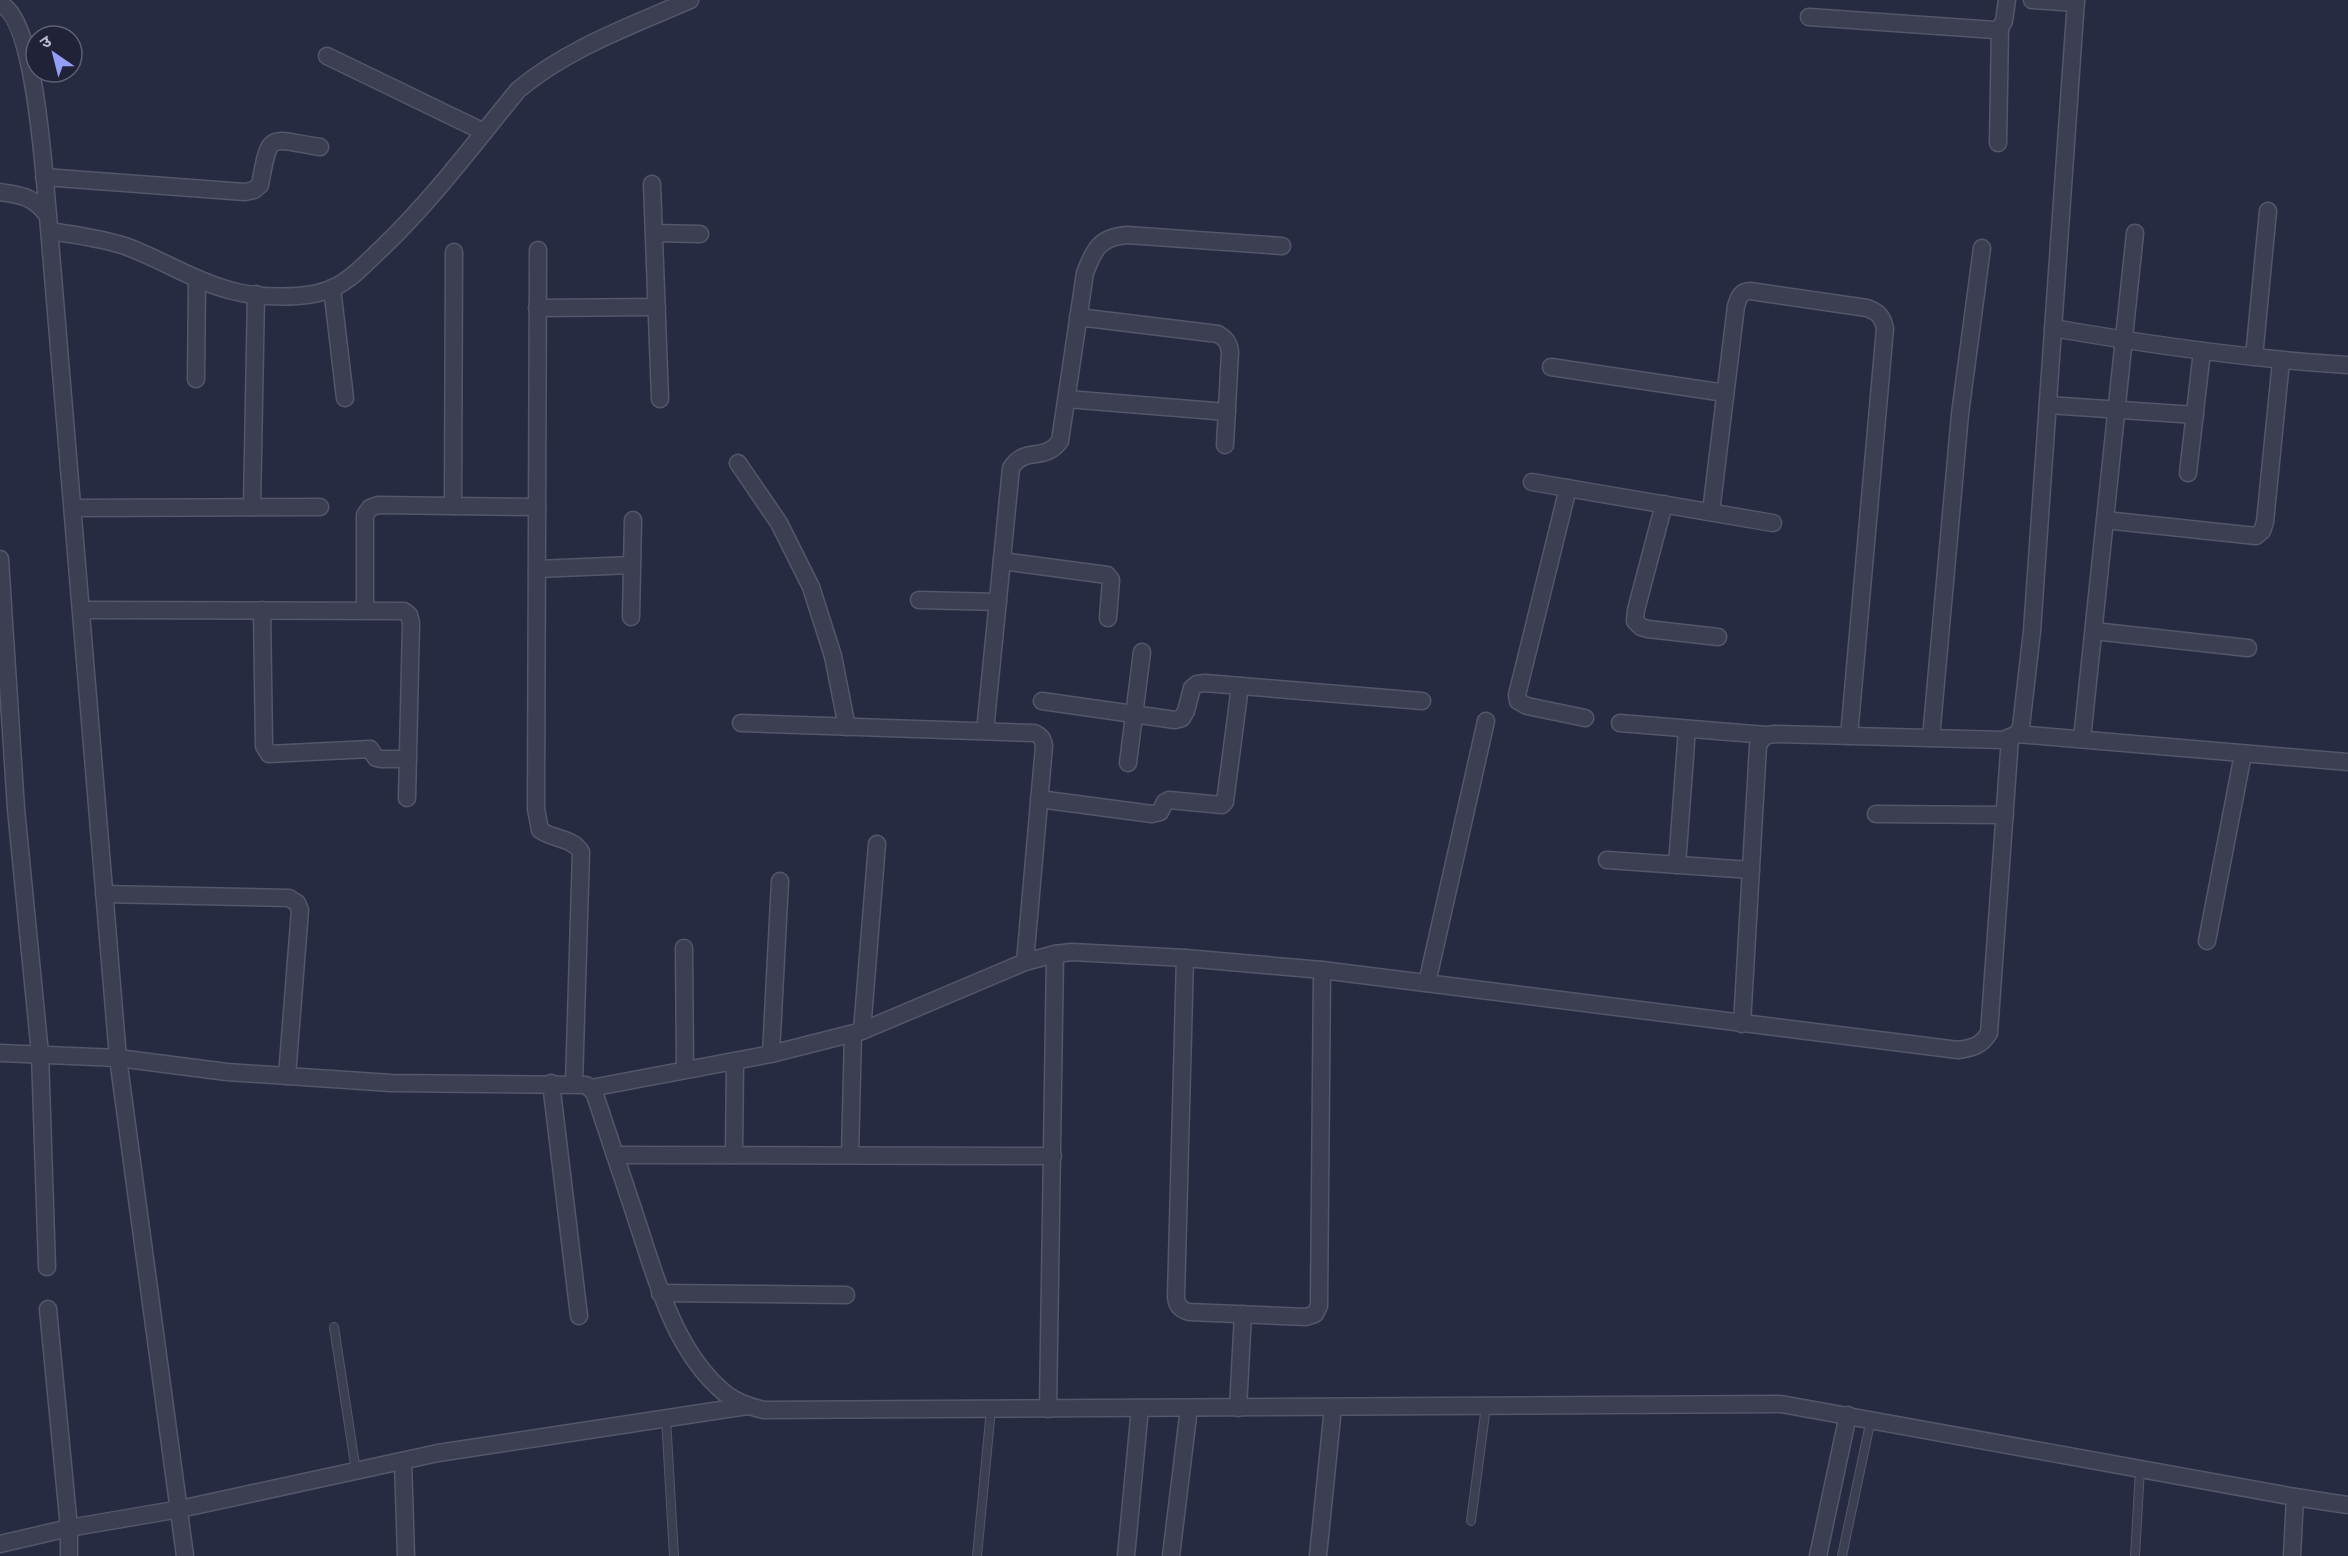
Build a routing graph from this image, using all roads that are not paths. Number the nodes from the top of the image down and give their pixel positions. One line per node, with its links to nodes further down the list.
1 (690, 0): 9 (street)
2 (2007, 0): 7 (street)
3 (2032, 0): 4 (street)
4 (2076, 2): 30 (street)
5 (0, 4): 12 (street)
6 (1809, 17): 7 (street)
7 (2001, 28): 10 (street)
8 (327, 56): 9 (street)
9 (484, 132): 25 (street)
10 (1998, 143)
11 (320, 147): 12 (street)
12 (44, 177): 16 (street)
13 (652, 184): 17 (street)
14 (0, 192): 16 (street)
15 (2268, 211): 33 (street)
16 (49, 223): 24 (street); 56 (street)
17 (654, 233): 19 (street); 27 (street)
18 (2135, 233): 31 (street)
19 (700, 234)
20 (1282, 246): 29 (street)
21 (1982, 248): 90 (street)
22 (538, 250): 28 (street)
23 (454, 252): 52 (street)
24 (197, 280): 26 (street); 37 (street)
25 (332, 288): 26 (street); 39 (street)
26 (256, 294): 53 (street)
27 (657, 307): 28 (street); 40 (street)
28 (537, 309): 55 (street)
29 (1078, 318): 41 (street); 44 (street)
30 (2053, 328): 31 (street); 42 (street)
31 (2124, 340): 32 (street); 43 (street)
32 (2202, 351): 33 (street); 45 (street)
33 (2254, 357): 34 (street)
34 (2281, 361): 35 (street); 59 (street)
35 (2348, 365)
36 (1551, 367): 38 (street)
37 (196, 379)
38 (1725, 393): 57 (street); 88 (street)
39 (345, 398)
40 (660, 399)
41 (1067, 399): 44 (street); 62 (street)
42 (2048, 405): 43 (street); 89 (street)
43 (2117, 411): 45 (street); 59 (street)
44 (1227, 412): 46 (street)
45 (2194, 415): 48 (street)
46 (1225, 445)
47 (738, 463): 84 (street)
48 (2188, 473)
49 (1533, 482): 50 (street)
50 (1568, 488): 51 (street); 80 (street)
51 (1664, 504): 57 (street); 73 (street)
52 (453, 506): 55 (street); 69 (street)
53 (252, 507): 54 (street); 56 (street)
54 (320, 507)
55 (537, 507): 64 (street)
56 (73, 508): 67 (street)
57 (1711, 512): 60 (street)
58 (633, 520): 63 (street)
59 (2105, 520): 72 (street)
60 (1773, 523)
61 (0, 559): 92 (street)
62 (1002, 561): 66 (street); 71 (street)
63 (632, 565): 64 (street); 70 (street)
64 (537, 569): 124 (street)
65 (919, 600): 66 (street)
66 (998, 602): 86 (street)
67 (81, 610): 68 (street); 106 (street)
68 (262, 610): 69 (street); 94 (street)
69 (364, 610): 94 (street)
70 (631, 617)
71 (1108, 618)
72 (2094, 632): 74 (street); 91 (street)
73 (1718, 637)
74 (2248, 648)
75 (1142, 652): 79 (street)
76 (1240, 686): 77 (street); 79 (street); 98 (street)
77 (1422, 701)
78 (1042, 702): 79 (street)
79 (1134, 713): 96 (street)
80 (1585, 718)
81 (1486, 721): 113 (street)
82 (741, 723): 84 (street)
83 (1620, 723): 85 (street)
84 (847, 727): 86 (street)
85 (1687, 729): 87 (street); 103 (street)
86 (986, 731): 98 (street)
87 (1766, 735): 88 (street); 104 (street)
88 (1849, 736): 90 (street)
89 (2013, 736): 90 (street); 91 (street); 100 (street)
90 (1931, 738)
91 (2082, 739): 93 (street)
92 (6, 746): 117 (street)
93 (2244, 754): 95 (street); 107 (street)
94 (408, 759): 97 (street)
95 (2348, 762)
96 (1128, 763)
97 (407, 798)
98 (1039, 799): 111 (street)
99 (1876, 814): 100 (street)
100 (2005, 815): 114 (street)
101 (877, 844): 115 (street)
102 (1608, 860): 103 (street)
103 (1677, 865): 104 (street)
104 (1751, 870): 114 (street)
105 (780, 881): 118 (street)
106 (104, 894): 119 (street); 122 (street)
107 (2207, 941)
108 (684, 948): 121 (street)
109 (1054, 954): 110 (street); 111 (street); 129 (street)
110 (1185, 958): 112 (street); 134 (street)
111 (1025, 962): 115 (street)
112 (1322, 970): 113 (street); 134 (street)
113 (1427, 983): 114 (street)
114 (1742, 1024)
115 (857, 1032): 118 (street); 128 (street)
116 (0, 1053): 117 (street)
117 (40, 1054): 119 (street); 130 (street)
118 (771, 1054): 120 (street)
119 (118, 1058): 122 (street); 153 (street)
120 (735, 1061): 121 (street); 127 (street)
121 (685, 1069): 125 (street)
122 (287, 1076): 123 (street)
123 (551, 1083): 124 (street); 135 (street)
124 (574, 1083): 125 (street)
125 (591, 1088): 126 (street)
126 (615, 1155): 127 (street); 131 (street)
127 (734, 1155): 128 (street)
128 (850, 1155): 129 (street)
129 (1053, 1156): 144 (street)
130 (47, 1267)
131 (660, 1293): 132 (street); 137 (street)
132 (846, 1295)
133 (48, 1309): 155 (street)
134 (1243, 1314): 142 (street)
135 (579, 1316)
136 (334, 1327): 150 (lane)
137 (747, 1406): 143 (street); 146 (street)
138 (1486, 1406): 139 (street); 145 (street); 154 (lane)
139 (1333, 1407): 142 (street); 164 (street)
140 (1140, 1408): 141 (street); 144 (street); 162 (street)
141 (1189, 1408): 142 (street); 163 (street)
142 (1238, 1408)
143 (991, 1409): 144 (street); 161 (lane)
144 (1048, 1409)
145 (1848, 1415): 147 (street); 165 (street)
146 (666, 1418): 148 (street); 160 (lane)
147 (1871, 1419): 149 (street); 166 (lane)
148 (403, 1461): 150 (street); 159 (street)
149 (2140, 1469): 151 (street); 167 (lane)
150 (356, 1471): 153 (street)
151 (2295, 1497): 152 (street); 168 (street)
152 (2348, 1505)
153 (180, 1509): 155 (street); 158 (street)
154 (1471, 1521)
155 (69, 1528): 156 (street); 157 (street)
156 (0, 1544)
157 (69, 1556)
158 (185, 1556)
159 (406, 1556)
160 (674, 1556)
161 (977, 1556)
162 (1126, 1556)
163 (1171, 1556)
164 (1318, 1556)
165 (1818, 1556)
166 (1842, 1556)
167 (2135, 1556)
168 (2292, 1556)

